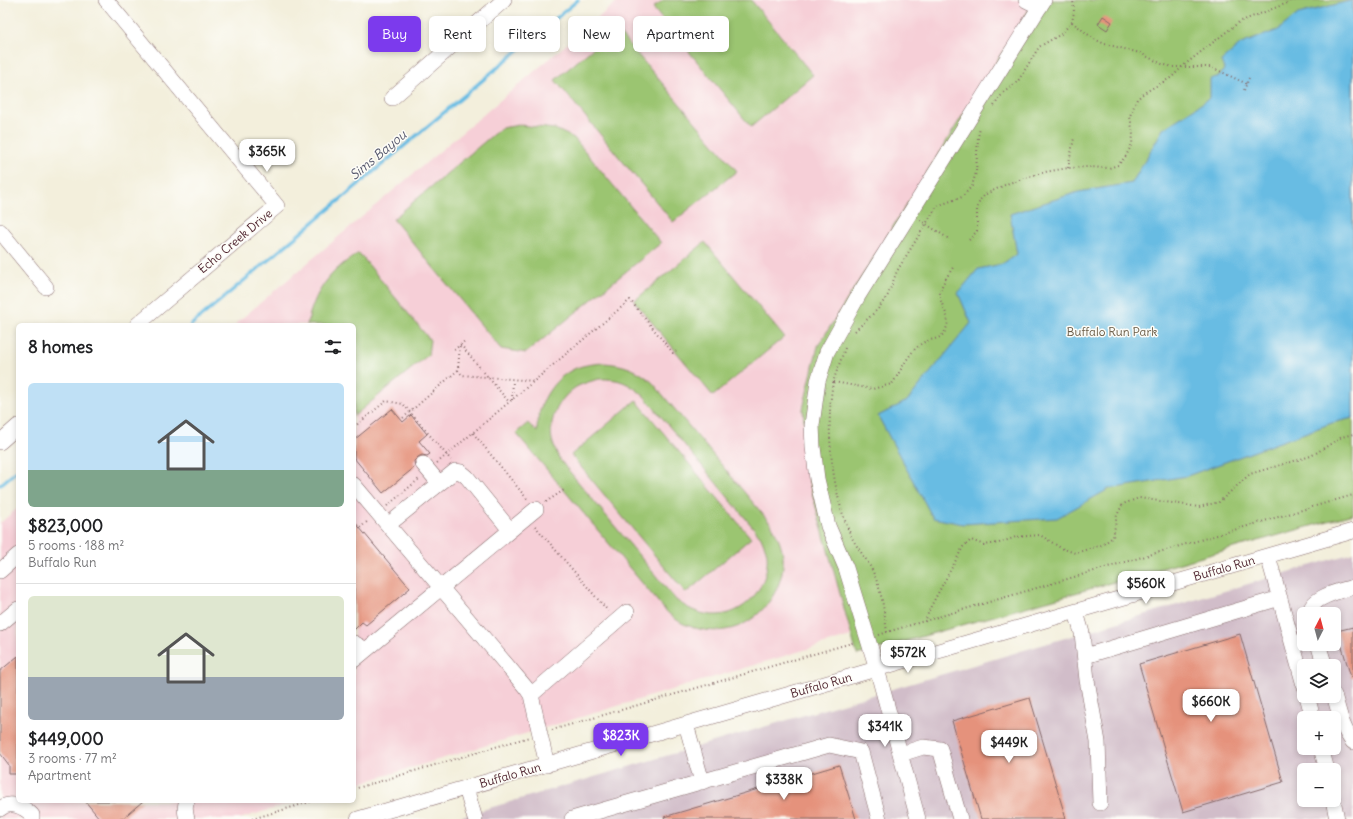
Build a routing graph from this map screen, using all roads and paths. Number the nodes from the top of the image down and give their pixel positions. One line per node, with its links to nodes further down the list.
1 (106, 0): 24 (street, Echo Creek Drive)
2 (504, 0): 12 (street)
3 (1026, 0): 6 (street)
4 (1073, 0): 7 (path)
5 (1295, 0): 8 (path)
6 (1042, 3): 17 (street)
7 (1072, 22): 8 (path); 13 (path)
8 (1183, 66): 10 (path); 16 (path)
9 (1250, 78): 10 (path)
10 (1247, 84): 11 (path)
11 (1244, 90)
12 (392, 98)
13 (994, 106)
14 (981, 125): 18 (path)
15 (1074, 138): 16 (path)
16 (1068, 168): 21 (path)
17 (910, 213): 18 (path); 71 (street)
18 (926, 224): 20 (path); 25 (path)
19 (0, 231): 23 (street)
20 (949, 239)
21 (969, 240)
22 (954, 266): 35 (path)
23 (46, 287)
24 (139, 323)
25 (851, 336)
26 (466, 340): 27 (path)
27 (460, 344): 29 (path); 31 (path); 32 (path)
28 (845, 347): 35 (path)
29 (454, 350)
30 (676, 350): 34 (path)
31 (458, 370): 32 (path); 38 (path)
32 (488, 378): 33 (path); 37 (path)
33 (513, 380): 34 (path); 36 (path)
34 (534, 381): 36 (path)
35 (834, 382): 70 (path)
36 (512, 400): 37 (path)
37 (509, 402): 42 (path)
38 (410, 412): 39 (path); 40 (path); 45 (path)
39 (403, 418)
40 (356, 425)
41 (16, 428): 44 (street)
42 (473, 433): 45 (path); 53 (path)
43 (1353, 434): 68 (path)
44 (0, 442)
45 (447, 455): 46 (path); 47 (path)
46 (426, 467): 48 (street); 52 (path)
47 (455, 472): 48 (street); 56 (street)
48 (439, 483): 54 (street)
49 (356, 487): 52 (street)
50 (564, 490): 53 (path)
51 (1353, 495): 68 (path)
52 (378, 513): 54 (street); 55 (path)
53 (531, 513): 56 (street); 67 (path)
54 (388, 525): 61 (street)
55 (360, 528)
56 (510, 530): 61 (street)
57 (1353, 531): 58 (street, Buffalo Run)
58 (1268, 556): 63 (street); 66 (street, Buffalo Run)
59 (16, 557): 60 (street)
60 (0, 571)
61 (441, 587): 72 (street); 77 (street)
62 (1353, 587): 64 (street)
63 (1280, 598): 74 (street); 75 (street)
64 (1312, 607)
65 (16, 611): 69 (street)
66 (1076, 612): 74 (street); 76 (street, Buffalo Run)
67 (622, 616): 77 (street)
68 (925, 622): 70 (path)
69 (0, 624)
70 (887, 632): 71 (path)
71 (868, 638): 76 (street); 80 (path)
72 (360, 646): 73 (street)
73 (356, 655)
74 (1085, 656): 89 (street)
75 (1297, 660)
76 (877, 669): 79 (street, Buffalo Run); 82 (street)
77 (530, 695): 80 (street)
78 (1337, 703): 81 (street)
79 (686, 724): 83 (street, Buffalo Run); 84 (street)
80 (540, 734): 83 (street); 85 (path)
81 (1353, 742)
82 (900, 754): 92 (street); 100 (street)
83 (547, 764): 86 (street, Buffalo Run)
84 (702, 782): 98 (street); 99 (street)
85 (356, 788)
86 (466, 788): 96 (street, Buffalo Run); 97 (street)
87 (186, 803): 94 (street)
88 (306, 803): 95 (path)
89 (1100, 803)
90 (1334, 807): 101 (street)
91 (0, 809): 93 (street)
92 (914, 818)
93 (32, 819)
94 (187, 819)
95 (252, 819)
96 (358, 819)
97 (475, 819)
98 (572, 819)
99 (879, 819)
100 (960, 819)
101 (1336, 819)

